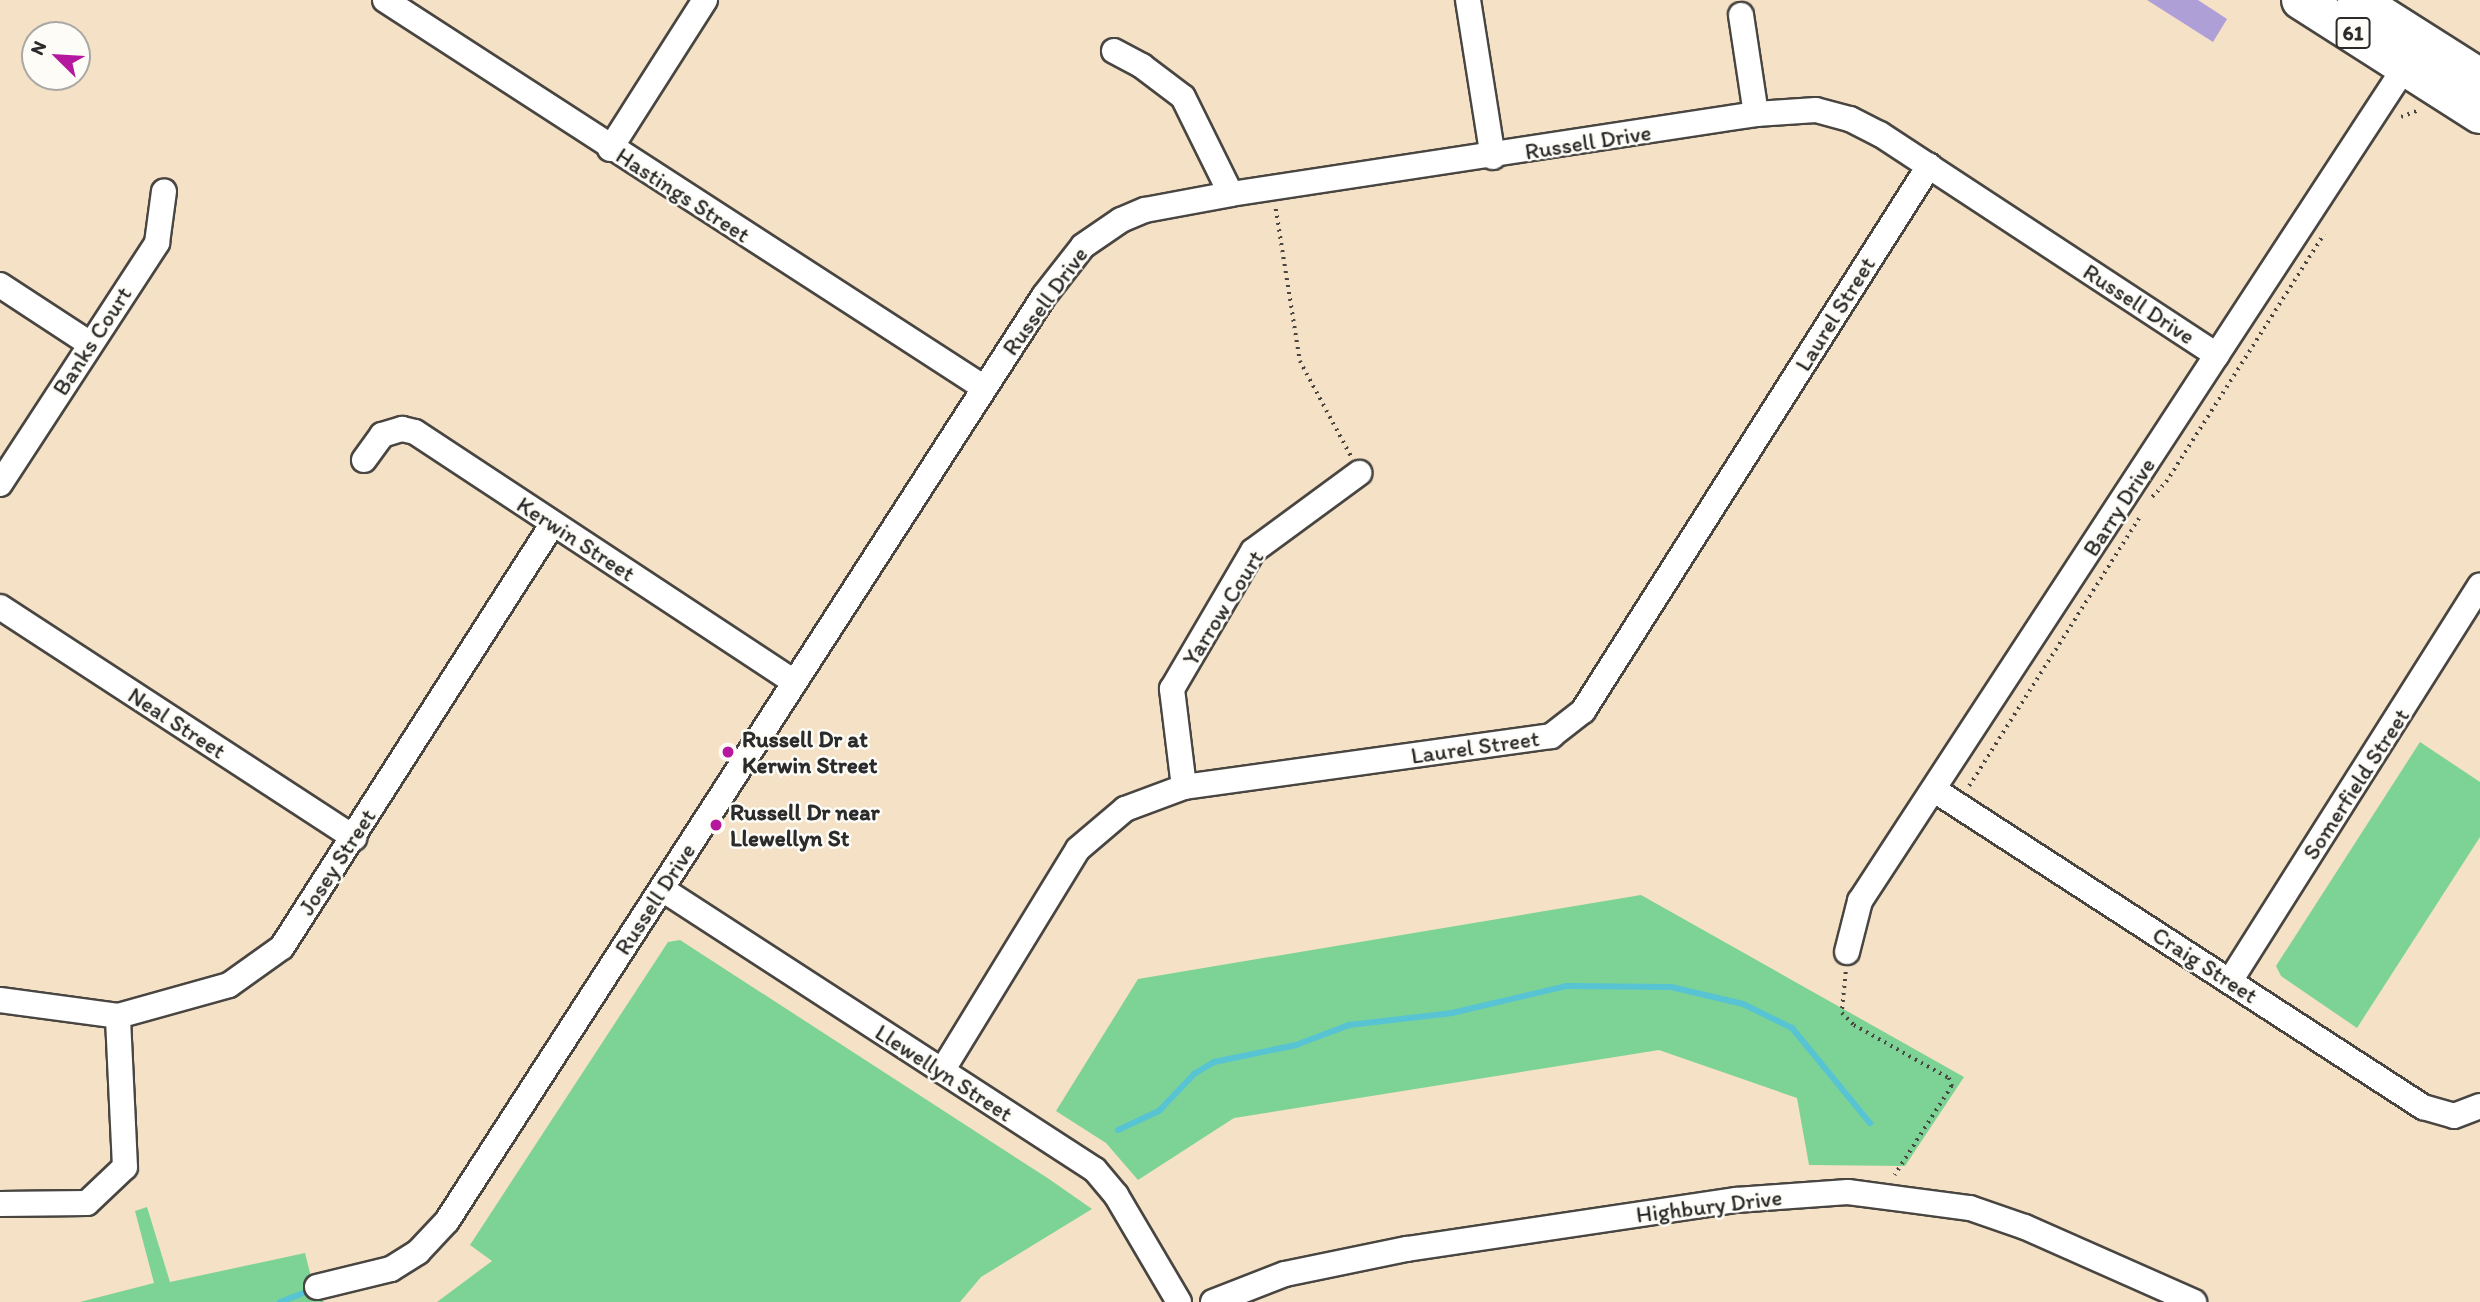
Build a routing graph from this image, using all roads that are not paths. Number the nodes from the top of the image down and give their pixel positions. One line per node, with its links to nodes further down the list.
1 (384, 0): 12 (street, Hastings Street)
2 (705, 0): 12 (street)
3 (1468, 0): 13 (street)
4 (2301, 0): 8 (main road, 61)
5 (2357, 0): 9 (main road, 61)
6 (1741, 15): 10 (street)
7 (1114, 51): 16 (street)
8 (2405, 67): 11 (main road, 61); 19 (street, Barry Drive)
9 (2480, 78)
10 (1756, 114): 13 (street, Russell Drive); 14 (street, Russell Drive)
11 (2480, 114)
12 (610, 149): 20 (street, Hastings Street)
13 (1493, 157): 16 (street, Russell Drive)
14 (1929, 166): 19 (street, Russell Drive); 28 (street, Laurel Street)
15 (164, 191): 18 (street, Banks Court)
16 (1231, 194): 20 (street, Russell Drive)
17 (0, 285): 18 (street)
18 (90, 344): 23 (street, Banks Court)
19 (2217, 355): 29 (street, Barry Drive)
20 (983, 387): 27 (street, Russell Drive)
21 (365, 460): 24 (street, Kerwin Street)
22 (1359, 473): 28 (street, Yarrow Court)
23 (0, 484)
24 (552, 525): 27 (street, Kerwin Street); 30 (street, Josey Street)
25 (2480, 585): 33 (street, Somerfield Street)
26 (0, 607): 30 (street, Neal Street)
27 (792, 681): 31 (street, Russell Drive)
28 (1184, 787): 36 (street, Laurel Street)
29 (1936, 791): 32 (street, Barry Drive); 33 (street, Craig Street)
30 (354, 838): 35 (street, Josey Street)
31 (662, 889): 36 (street, Llewellyn Street); 39 (street, Russell Drive)
32 (1847, 953)
33 (2230, 981): 37 (street, Craig Street)
34 (0, 1000): 35 (street, Josey Street)
35 (118, 1016): 38 (street)
36 (942, 1071): 40 (street, Llewellyn Street)
37 (2480, 1105)
38 (0, 1204)
39 (317, 1287)
40 (1179, 1302)
41 (1213, 1302): 42 (street, Highbury Drive)
42 (2194, 1302)

